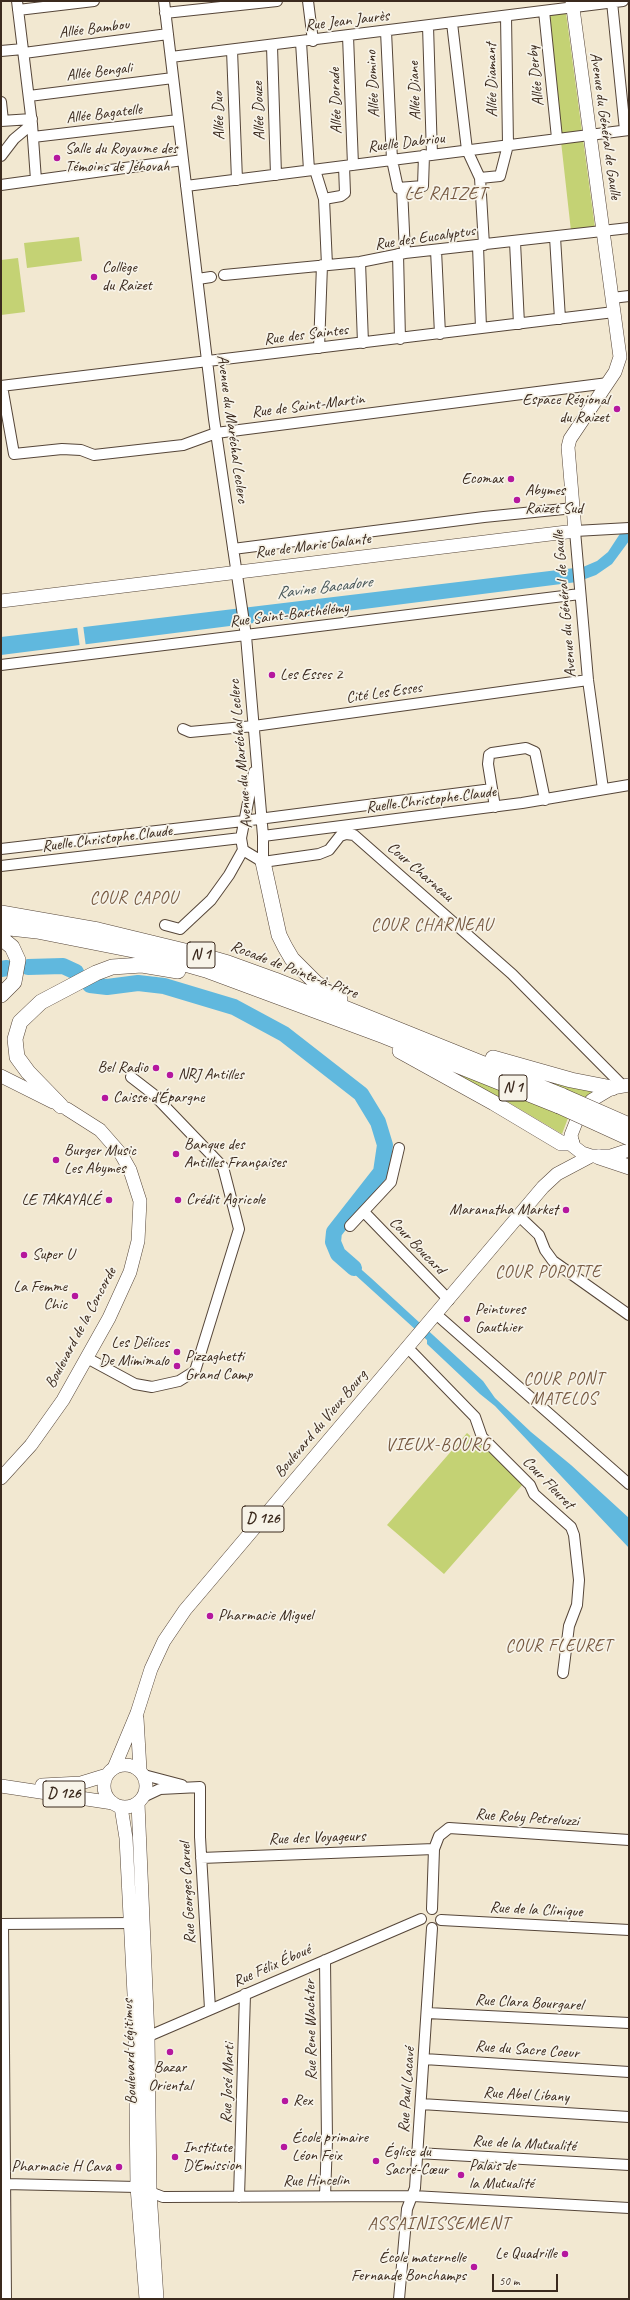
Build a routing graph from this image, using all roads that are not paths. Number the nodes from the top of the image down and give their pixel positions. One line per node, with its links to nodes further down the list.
1 (94, 1): 8 (street)
2 (164, 1): 10 (street, Avenue du Maréchal Leclerc)
3 (277, 1): 10 (street)
4 (308, 1): 17 (street)
5 (623, 1): 6 (street, Rue Jean Jaurès)
6 (612, 2): 7 (street, Rue Jean Jaurès); 30 (street)
7 (573, 4): 9 (street, Rue Jean Jaurès); 31 (main road, Avenue du Général de Gaulle)
8 (18, 6): 22 (street)
9 (544, 11): 11 (street, Rue Jean Jaurès); 33 (street, Allée Derby)
10 (166, 13): 15 (street, Avenue du Maréchal Leclerc)
11 (506, 16): 12 (street, Rue Jean Jaurès); 34 (street, Allée Diamant)
12 (452, 23): 13 (street, Rue Jean Jaurès); 35 (street)
13 (428, 26): 14 (street, Rue Jean Jaurès); 36 (street, Allée Diane)
14 (386, 31): 16 (street, Rue Jean Jaurès); 39 (street, Allée Domino)
15 (168, 34): 22 (street, Allée Bambou); 23 (street, Avenue du Maréchal Leclerc)
16 (348, 36): 17 (street, Rue Jean Jaurès); 40 (street, Allée Dorade)
17 (313, 41): 18 (street, Rue Jean Jaurès)
18 (301, 42): 19 (street, Rue Jean Jaurès); 41 (street)
19 (272, 46): 20 (street, Rue Jean Jaurès); 42 (street, Allée Douze)
20 (232, 50): 23 (street, Rue Jean Jaurès); 45 (street, Allée Duo)
21 (1, 51): 22 (street, Allée Bambou)
22 (23, 51): 25 (street)
23 (171, 57): 24 (street, Avenue du Maréchal Leclerc)
24 (173, 78): 25 (street, Allée Bengali); 27 (street, Avenue du Maréchal Leclerc)
25 (29, 96): 29 (street)
26 (1, 102): 28 (street)
27 (178, 120): 32 (street, Allée Bagatelle); 38 (street, Avenue du Maréchal Leclerc)
28 (2, 121): 29 (street)
29 (32, 122): 32 (street); 37 (street)
30 (627, 130): 31 (street, Ruelle Dabriou)
31 (588, 134): 33 (street, Ruelle Dabriou); 51 (main road, Avenue du Général de Gaulle)
32 (33, 137): 44 (street)
33 (557, 138): 34 (street, Ruelle Dabriou)
34 (508, 145): 35 (street, Ruelle Dabriou); 43 (street, Allée Diamant)
35 (468, 150): 36 (street, Ruelle Dabriou); 43 (street)
36 (428, 155): 39 (street, Ruelle Dabriou); 48 (street, Allée Diane)
37 (1, 156)
38 (183, 160): 44 (street); 47 (street, Avenue du Maréchal Leclerc)
39 (392, 160): 40 (street, Ruelle Dabriou); 48 (street, Allée Domino)
40 (348, 165): 41 (street, Ruelle Dabriou); 49 (street, Allée Dorade)
41 (312, 170): 42 (street, Ruelle Dabriou); 49 (street)
42 (276, 175): 45 (street, Ruelle Dabriou)
43 (480, 178): 54 (street)
44 (36, 180): 46 (street)
45 (237, 180): 47 (street, Ruelle Dabriou)
46 (1, 185)
47 (186, 186): 61 (street, Avenue du Maréchal Leclerc)
48 (402, 188): 56 (street)
49 (324, 199): 58 (street)
50 (629, 228): 51 (street, Rue des Eucalyptus)
51 (602, 231): 52 (street, Rue des Eucalyptus); 63 (main road, Avenue du Général de Gaulle)
52 (555, 237): 53 (street, Rue des Eucalyptus); 65 (street)
53 (515, 242): 54 (street, Rue des Eucalyptus); 66 (street)
54 (481, 245): 55 (street, Rue des Eucalyptus); 67 (street)
55 (436, 250): 56 (street, Rue des Eucalyptus); 68 (street)
56 (402, 254): 57 (street, Rue des Eucalyptus); 69 (street)
57 (360, 262): 58 (street, Rue des Eucalyptus); 70 (street)
58 (325, 265): 59 (street, Rue des Eucalyptus); 71 (street)
59 (224, 276)
60 (211, 277): 61 (street)
61 (198, 279): 72 (street, Avenue du Maréchal Leclerc)
62 (629, 296): 63 (street)
63 (612, 298): 64 (main road, Avenue du Général de Gaulle)
64 (614, 312): 65 (street, Rue des Saintes); 73 (main road, Avenue du Général de Gaulle)
65 (560, 318): 66 (street, Rue des Saintes)
66 (519, 324): 67 (street, Rue des Saintes)
67 (481, 328): 68 (street, Rue des Saintes)
68 (440, 334): 69 (street, Rue des Saintes)
69 (400, 338): 70 (street, Rue des Saintes)
70 (364, 343): 71 (street, Rue des Saintes)
71 (320, 348): 72 (street, Rue des Saintes)
72 (207, 362): 74 (street, Rue des Saintes); 75 (street, Avenue du Maréchal Leclerc)
73 (608, 383): 75 (street, Rue de Saint-Martin); 76 (main road, Avenue du Général de Gaulle)
74 (1, 386): 75 (street, Rue de Saint-Martin)
75 (216, 433): 79 (street, Avenue du Maréchal Leclerc)
76 (574, 508): 78 (main road, Avenue du Général de Gaulle); 79 (street)
77 (629, 528): 78 (street, Rue de Marie Galante)
78 (575, 531): 80 (main road, Rue de Marie Galante); 81 (street, Avenue du Général de Gaulle)
79 (233, 550): 80 (street, Avenue du Maréchal Leclerc)
80 (237, 572): 82 (main road, Rue de Marie Galante); 83 (street, Avenue du Maréchal Leclerc)
81 (580, 591): 83 (street, Rue Saint-Barthélémy); 85 (street, Avenue du Général de Gaulle)
82 (1, 602)
83 (246, 632): 84 (street, Rue Saint-Barthélémy); 86 (street, Avenue du Maréchal Leclerc)
84 (1, 665)
85 (588, 680): 86 (street, Cité Les Esses); 91 (street, Avenue du Général de Gaulle)
86 (254, 726): 87 (street, Cité Les Esses); 88 (street, Avenue du Maréchal Leclerc)
87 (183, 729)
88 (256, 765): 94 (street, Avenue du Maréchal Leclerc); 95 (street)
89 (629, 785): 91 (street, Ruelle Christophe Claude)
90 (492, 788): 92 (street); 93 (street); 94 (street)
91 (603, 789): 92 (street, Ruelle Christophe Claude)
92 (545, 800): 93 (street, Ruelle Christophe Claude)
93 (495, 807): 96 (street, Ruelle Christophe Claude)
94 (261, 819): 95 (street); 96 (street, Avenue du Maréchal Leclerc)
95 (243, 821): 97 (street); 98 (street)
96 (263, 836): 100 (street, Avenue du Maréchal Leclerc)
97 (241, 838): 99 (street); 101 (street, Ruelle Christophe Claude)
98 (1, 849)
99 (243, 850): 100 (street); 103 (street)
100 (263, 862): 107 (highway); 115 (street, Cour Charneau)
101 (1, 866)
102 (1, 913): 109 (highway, Rocade de Pointe-à-Pitre / N 1)
103 (165, 925)
104 (1, 926): 108 (highway, Rocade de Pointe-à-Pitre / N 1)
105 (1, 938): 106 (highway)
106 (1, 995)
107 (334, 995): 109 (highway); 112 (highway)
108 (277, 997): 110 (highway, Rocade de Pointe-à-Pitre / N 1); 117 (highway)
109 (379, 1022): 111 (highway, Rocade de Pointe-à-Pitre / N 1)
110 (357, 1027): 116 (highway, Rocade de Pointe-à-Pitre / N 1); 120 (highway)
111 (393, 1027): 112 (highway); 116 (highway, Rocade de Pointe-à-Pitre / N 1)
112 (451, 1045): 115 (highway)
113 (1, 1076): 117 (main road, Boulevard de la Concorde)
114 (131, 1077): 133 (street)
115 (624, 1085): 120 (main road)
116 (561, 1101): 118 (highway, N 1, bridge); 119 (highway, N 1, bridge)
117 (64, 1108): 133 (main road, Boulevard de la Concorde)
118 (629, 1125)
119 (629, 1138)
120 (573, 1144): 123 (main road); 125 (main road, Boulevard du Vieux Bourg / D 126)
121 (399, 1148): 126 (street)
122 (629, 1150): 123 (main road)
123 (595, 1156): 124 (highway); 125 (main road, Boulevard du Vieux Bourg / D 126)
124 (629, 1166)
125 (557, 1174): 127 (main road, Boulevard du Vieux Bourg / D 126)
126 (364, 1212): 128 (street); 129 (street, Cour Boucard)
127 (519, 1216): 129 (main road, Boulevard du Vieux Bourg / D 126); 130 (street)
128 (350, 1226)
129 (449, 1300): 131 (main road, Boulevard du Vieux Bourg / D 126)
130 (629, 1315)
131 (433, 1319): 132 (main road, Boulevard du Vieux Bourg / D 126); 135 (street)
132 (411, 1343): 136 (street, Cour Fleuret); 137 (main road, Boulevard du Vieux Bourg / D 126)
133 (87, 1358): 134 (main road, Boulevard de la Concorde)
134 (1, 1478)
135 (629, 1484)
136 (563, 1674)
137 (137, 1713): 138 (main road, Boulevard du Vieux Bourg / D 126); 139 (main road, Boulevard du Vieux Bourg / D 126)
138 (111, 1771): 139 (main road); 141 (main road, D 126); 144 (main road)
139 (142, 1772): 142 (street, Rue Georges Caruel); 143 (main road)
140 (1, 1786): 141 (main road, D 126)
141 (16, 1786): 144 (main road, D 126)
142 (187, 1786): 143 (street); 147 (street, Rue Georges Caruel)
143 (140, 1800): 144 (main road); 151 (main road, Boulevard Légitimus)
144 (117, 1805): 151 (main road, Boulevard Légitimus)
145 (629, 1840): 146 (street, Rue Roby Petreluzzi)
146 (434, 1849): 147 (street, Rue des Voyageurs); 148 (street)
147 (201, 1858): 157 (street, Rue Georges Caruel)
148 (432, 1909): 149 (street); 150 (street)
149 (421, 1919): 153 (street); 155 (street, Rue Félix Éboué)
150 (440, 1920): 153 (street); 154 (street, Rue de la Clinique)
151 (136, 1923): 152 (street); 160 (main road, Boulevard Légitimus); 161 (main road, Boulevard Légitimus)
152 (2, 1924): 168 (street)
153 (432, 1928): 158 (street, Rue Paul Lacavé)
154 (629, 1930)
155 (325, 1960): 156 (street, Rue Félix Éboué); 171 (street, Rue Rene Wachter)
156 (246, 1994): 157 (street, Rue Félix Éboué); 173 (street, Rue José Marti)
157 (210, 2009): 160 (street, Rue Félix Éboué)
158 (427, 2013): 159 (street, Rue Clara Bourgarel); 162 (street, Rue Paul Lacavé)
159 (629, 2023)
160 (148, 2037): 161 (street, Rue Félix Éboué); 170 (main road, Boulevard Légitimus)
161 (135, 2042): 169 (main road, Boulevard Légitimus)
162 (424, 2059): 163 (street, Rue du Sacre Coeur); 164 (street, Rue Paul Lacavé)
163 (629, 2072)
164 (421, 2104): 165 (street, Rue Abel Libany); 166 (street, Rue Paul Lacavé)
165 (629, 2117)
166 (417, 2153): 167 (street, Rue de la Mutualité); 172 (street, Rue Paul Lacavé)
167 (629, 2166)
168 (5, 2184): 169 (street, Rue Hincelin); 174 (street); 176 (street)
169 (137, 2187): 170 (street, Rue Hincelin); 177 (main road, Boulevard Légitimus)
170 (150, 2192): 173 (street, Rue Hincelin); 178 (main road, Boulevard Légitimus)
171 (325, 2196): 172 (street, Rue Hincelin); 173 (street, Rue Hincelin)
172 (413, 2196): 175 (street, Rue Hincelin); 179 (street, Rue Paul Lacavé)
173 (239, 2197)
174 (1, 2201)
175 (629, 2208)
176 (6, 2299)
177 (146, 2299)
178 (157, 2299)
179 (399, 2299)

